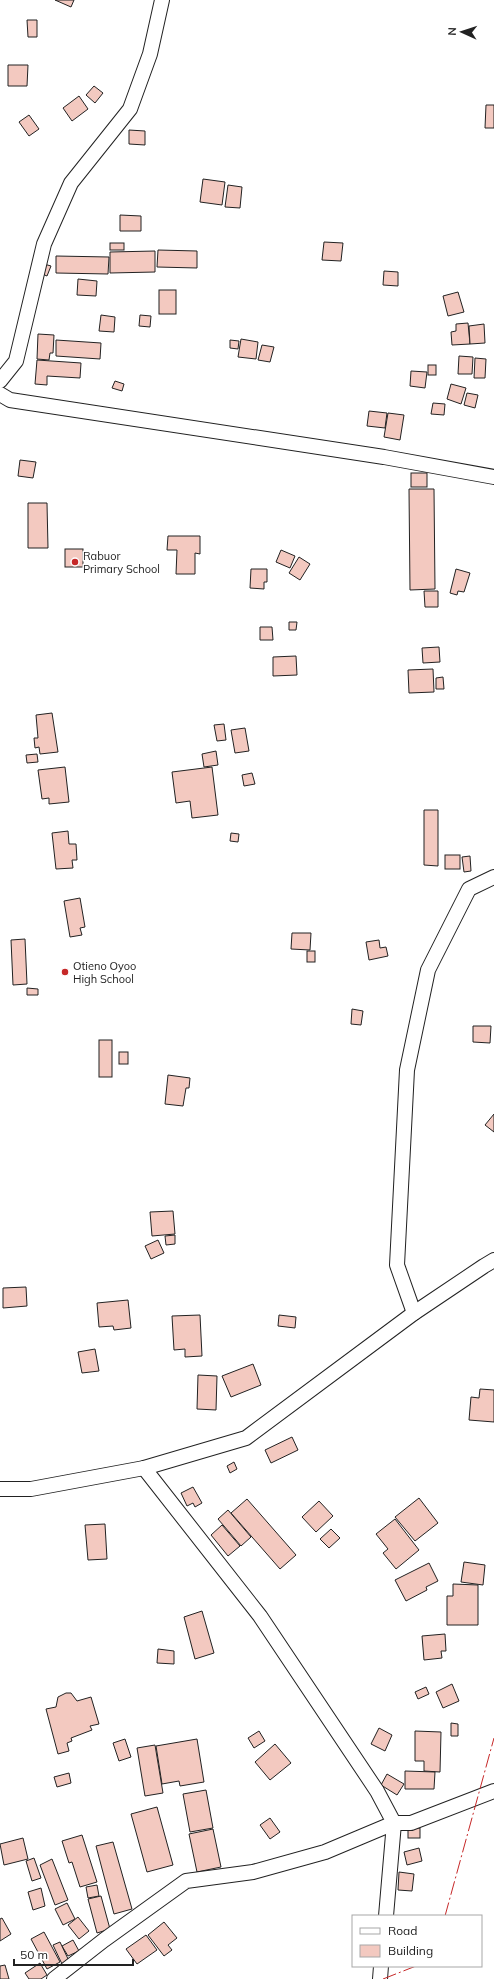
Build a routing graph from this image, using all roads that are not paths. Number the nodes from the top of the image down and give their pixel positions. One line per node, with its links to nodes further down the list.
1 (162, 0): 2 (street)
2 (0, 382)
3 (0, 394): 4 (street)
4 (494, 477)
5 (494, 877): 7 (street)
6 (494, 1260): 7 (street)
7 (414, 1313): 8 (street)
8 (144, 1468): 9 (street); 11 (street)
9 (0, 1489)
10 (494, 1791): 11 (street)
11 (394, 1823): 12 (street); 14 (street)
12 (386, 1915)
13 (381, 1967): 15 (street)
14 (54, 1979)
15 (380, 1979)

